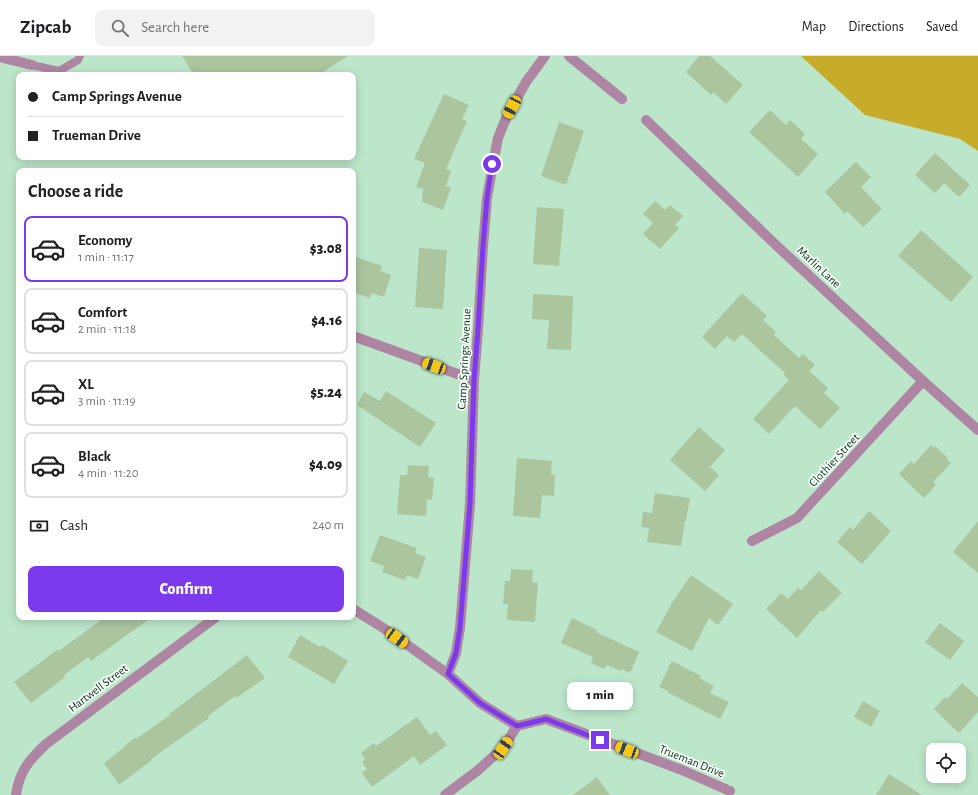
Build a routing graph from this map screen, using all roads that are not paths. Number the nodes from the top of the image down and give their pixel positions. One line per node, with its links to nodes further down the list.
1 (80, 56): 5 (lane)
2 (545, 56): 9 (street, Camp Springs Avenue)
3 (569, 56): 6 (street)
4 (0, 57): 5 (street)
5 (32, 65)
6 (622, 99)
7 (646, 120): 10 (street, Marlin Lane)
8 (356, 337): 9 (street)
9 (474, 380): 15 (street, Camp Springs Avenue)
10 (923, 382): 11 (street, Marlin Lane); 12 (street, Clothier Street)
11 (978, 430)
12 (752, 541)
13 (356, 612): 15 (street)
14 (212, 620): 18 (street, Hartwell Street)
15 (448, 674): 16 (street)
16 (517, 726): 17 (street, Trueman Drive); 19 (street)
17 (730, 791)
18 (16, 795)
19 (445, 795)

